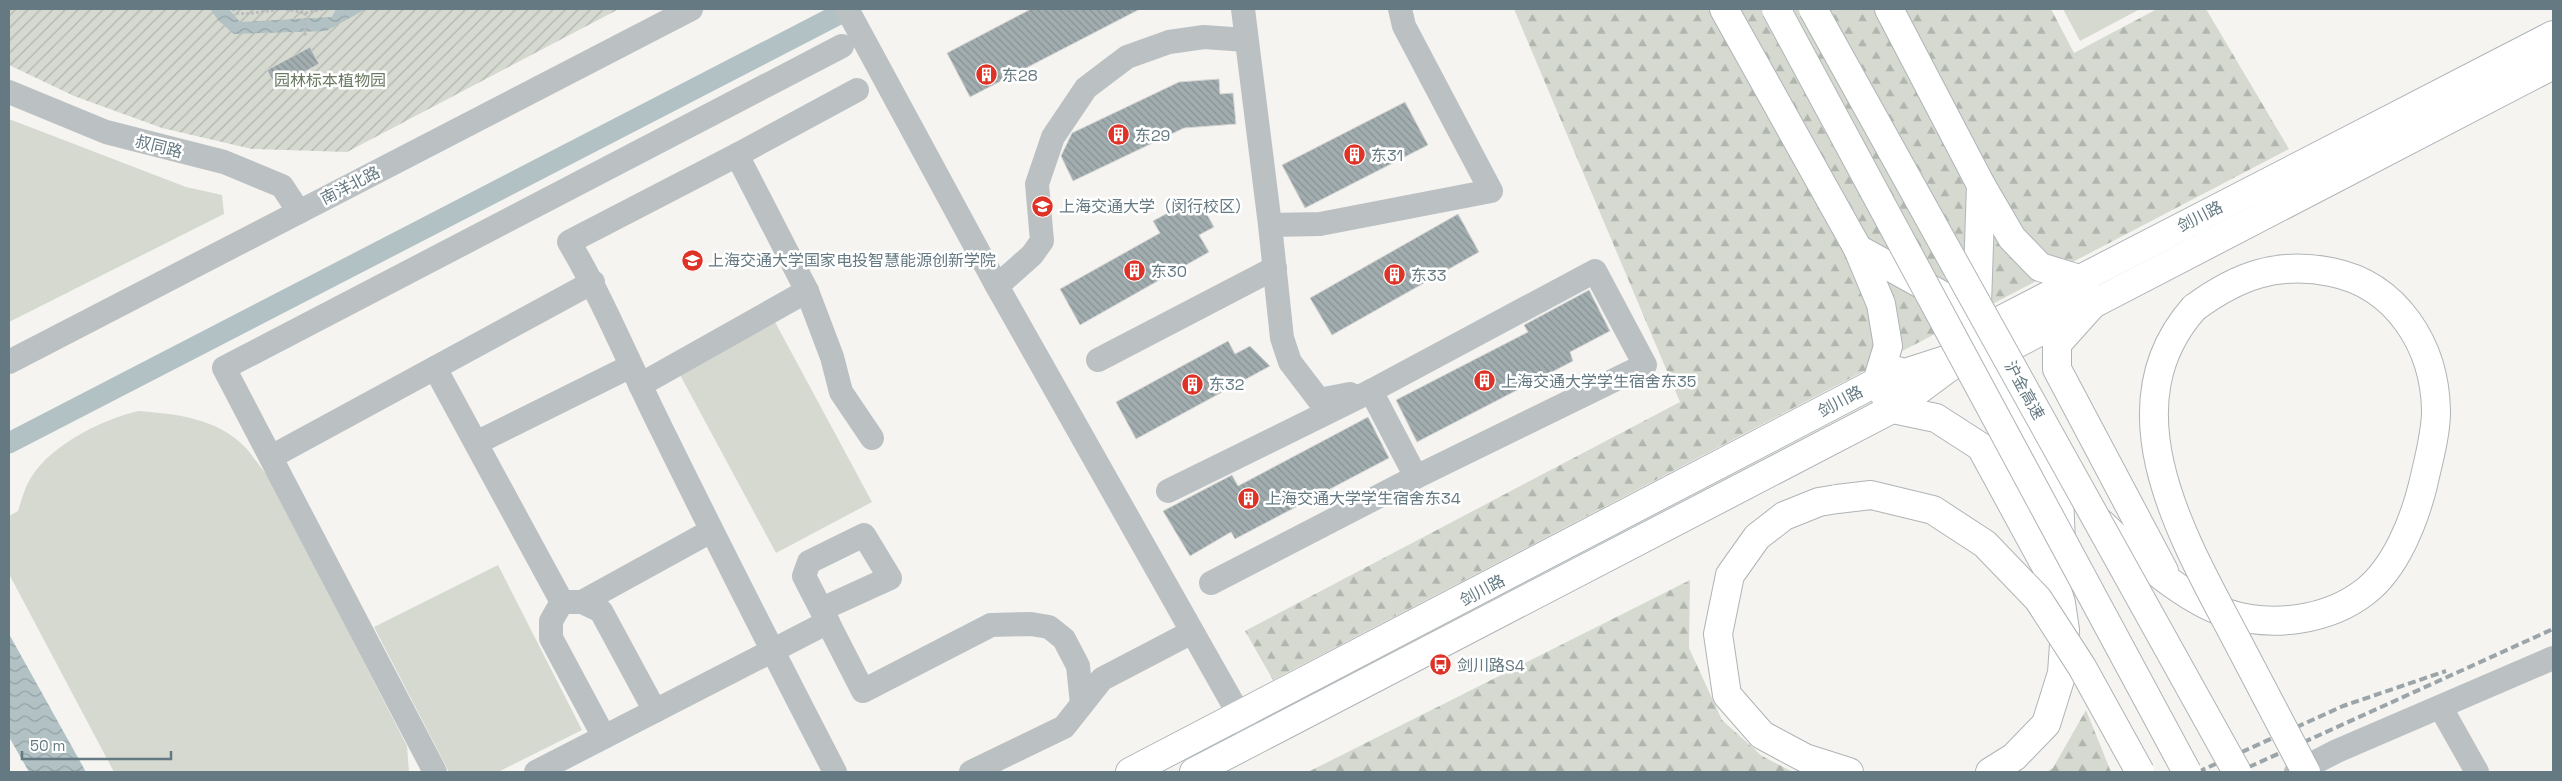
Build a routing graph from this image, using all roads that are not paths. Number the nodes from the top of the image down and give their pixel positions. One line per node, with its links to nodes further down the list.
1 (691, 9): 17 (street, 南洋北路)
2 (847, 9): 23 (street)
3 (1243, 9): 10 (street)
4 (1400, 9): 18 (street)
5 (1724, 9): 19 (main road)
6 (1776, 9): 62 (main road, bridge)
7 (1812, 9): 63 (main road, 沪金高速, bridge)
8 (1890, 9): 16 (main road)
9 (2553, 35): 21 (main road, 剑川路)
10 (1246, 40): 18 (street); 23 (street)
11 (842, 46): 36 (street)
12 (2553, 65): 25 (main road, 剑川路)
13 (857, 90): 15 (street)
14 (9, 92): 17 (street, 叔同路)
15 (737, 155): 22 (street); 24 (street)
16 (1981, 185): 21 (main road); 26 (main road)
17 (299, 212): 28 (street, 南洋北路)
18 (1270, 225): 20 (street)
19 (1858, 249): 26 (main road); 31 (main road)
20 (1275, 268): 27 (street); 32 (street)
21 (2079, 279): 25 (main road); 26 (main road, 剑川路)
22 (593, 282): 29 (street); 30 (street)
23 (997, 286): 44 (street)
24 (807, 291): 30 (street); 34 (street)
25 (2092, 305): 26 (main road, 剑川路); 40 (main road)
26 (1991, 342): 31 (main road, 剑川路); 33 (main road, 剑川路); 40 (main road); 42 (main road)
27 (1098, 360)
28 (9, 362)
29 (435, 368): 35 (street); 36 (street)
30 (635, 375): 35 (street); 39 (street)
31 (1877, 382): 33 (main road); 50 (main road, 剑川路)
32 (1371, 391): 37 (street); 37 (street); 38 (street)
33 (1893, 408): 42 (main road); 52 (main road, 剑川路)
34 (872, 438)
35 (476, 443): 43 (street)
36 (270, 457): 53 (street)
37 (1416, 477): 41 (street)
38 (1168, 491)
39 (711, 531): 43 (street); 45 (street)
40 (2168, 578): 65 (main road, bridge)
41 (1211, 583)
42 (2055, 583): 60 (main road)
43 (572, 602): 49 (street); 51 (street)
44 (1192, 632): 47 (street); 50 (street)
45 (772, 650): 47 (street); 49 (street); 55 (street)
46 (2553, 658): 48 (street)
47 (1082, 704): 56 (street)
48 (2441, 708): 64 (street); 66 (street)
49 (655, 711): 51 (street)
50 (1239, 716): 52 (street); 57 (main road, 剑川路)
51 (604, 737): 54 (street)
52 (1254, 741): 58 (main road, 剑川路)
53 (435, 772)
54 (536, 772)
55 (836, 772)
56 (971, 772)
57 (1130, 772)
58 (1194, 772)
59 (1849, 772): 61 (main road, bridge)
60 (1990, 772)
61 (2140, 772)
62 (2187, 772)
63 (2237, 772)
64 (2296, 772)
65 (2306, 772)
66 (2476, 772)

